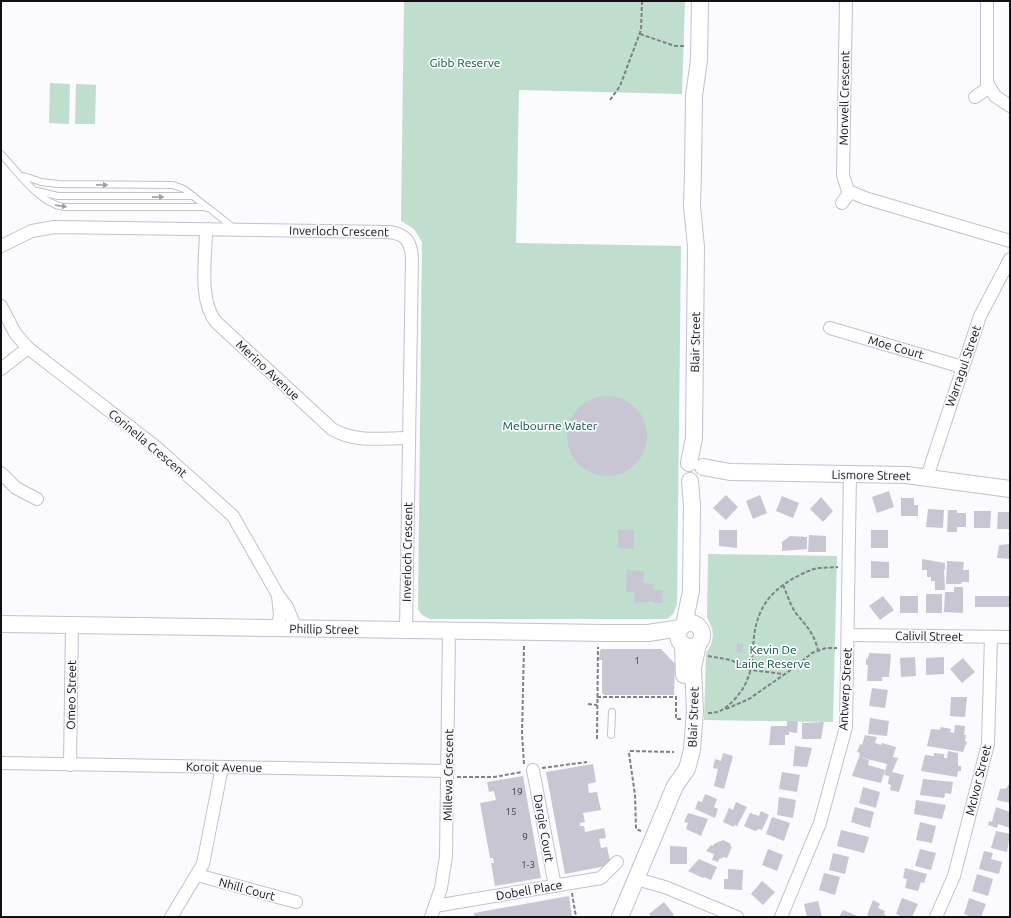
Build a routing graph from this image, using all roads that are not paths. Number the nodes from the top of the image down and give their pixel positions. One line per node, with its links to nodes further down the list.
1 (700, 1): 25 (street, Blair Street)
2 (846, 1): 10 (street, Morwell Crescent)
3 (987, 1): 4 (street)
4 (988, 88): 5 (street); 6 (street)
5 (975, 97)
6 (1010, 106)
7 (1, 154): 8 (lane)
8 (22, 176): 9 (lane); 11 (lane, one-way to 11)
9 (35, 190): 11 (lane, one-way to 11); 13 (lane, one-way to 13)
10 (850, 192): 12 (street); 16 (street)
11 (193, 196): 13 (lane)
12 (842, 203)
13 (210, 209): 15 (lane)
14 (206, 230): 15 (street, Inverloch Crescent); 17 (street, Inverloch Crescent); 24 (street, Merino Avenue)
15 (236, 230): 24 (street, Inverloch Crescent)
16 (1010, 241)
17 (1, 246)
18 (1010, 259): 22 (street, Warragul Street)
19 (1, 306): 21 (street, Corinella Crescent)
20 (830, 328): 22 (street, Moe Court)
21 (28, 348): 23 (street); 31 (street, Corinella Crescent)
22 (962, 367): 28 (street, Warragul Street)
23 (1, 369)
24 (409, 438): 36 (street, Inverloch Crescent)
25 (697, 472): 27 (street, Lismore Street); 39 (street, Blair Street)
26 (1, 473): 30 (street)
27 (850, 474): 28 (street, Lismore Street); 38 (street, Antwerp Street)
28 (927, 477): 29 (street, Lismore Street)
29 (1010, 489)
30 (37, 499)
31 (278, 595): 34 (street, Corinella Crescent); 35 (street, Corinella Crescent)
32 (1, 624): 33 (street, Phillip Street)
33 (72, 625): 34 (street, Phillip Street); 45 (street, Omeo Street)
34 (278, 628): 35 (street, Phillip Street)
35 (293, 629): 36 (street, Phillip Street)
36 (406, 630): 37 (street, Phillip Street)
37 (449, 631): 39 (street, Phillip Street); 48 (street, Millewa Crescent)
38 (848, 635): 40 (street, Calivil Street); 58 (street, Antwerp Street)
39 (689, 637): 50 (street, Blair Street)
40 (991, 637): 41 (street, Calivil Street); 59 (street, McIvor Street)
41 (1010, 637)
42 (612, 712): 43 (lane)
43 (611, 734)
44 (1, 763): 45 (street, Koroit Avenue)
45 (70, 764): 46 (street, Koroit Avenue)
46 (222, 767): 48 (street, Koroit Avenue); 51 (street)
47 (529, 771): 52 (street, Dargie Court)
48 (448, 774): 54 (street, Millewa Crescent)
49 (617, 862): 52 (street, Dobell Place)
50 (638, 875): 56 (street, Blair Street); 57 (street)
51 (197, 876): 53 (street, Nhill Court); 55 (street)
52 (554, 886): 54 (street, Dobell Place)
53 (296, 902)
54 (433, 911)
55 (171, 917)
56 (620, 917)
57 (737, 917)
58 (781, 917)
59 (936, 917)

